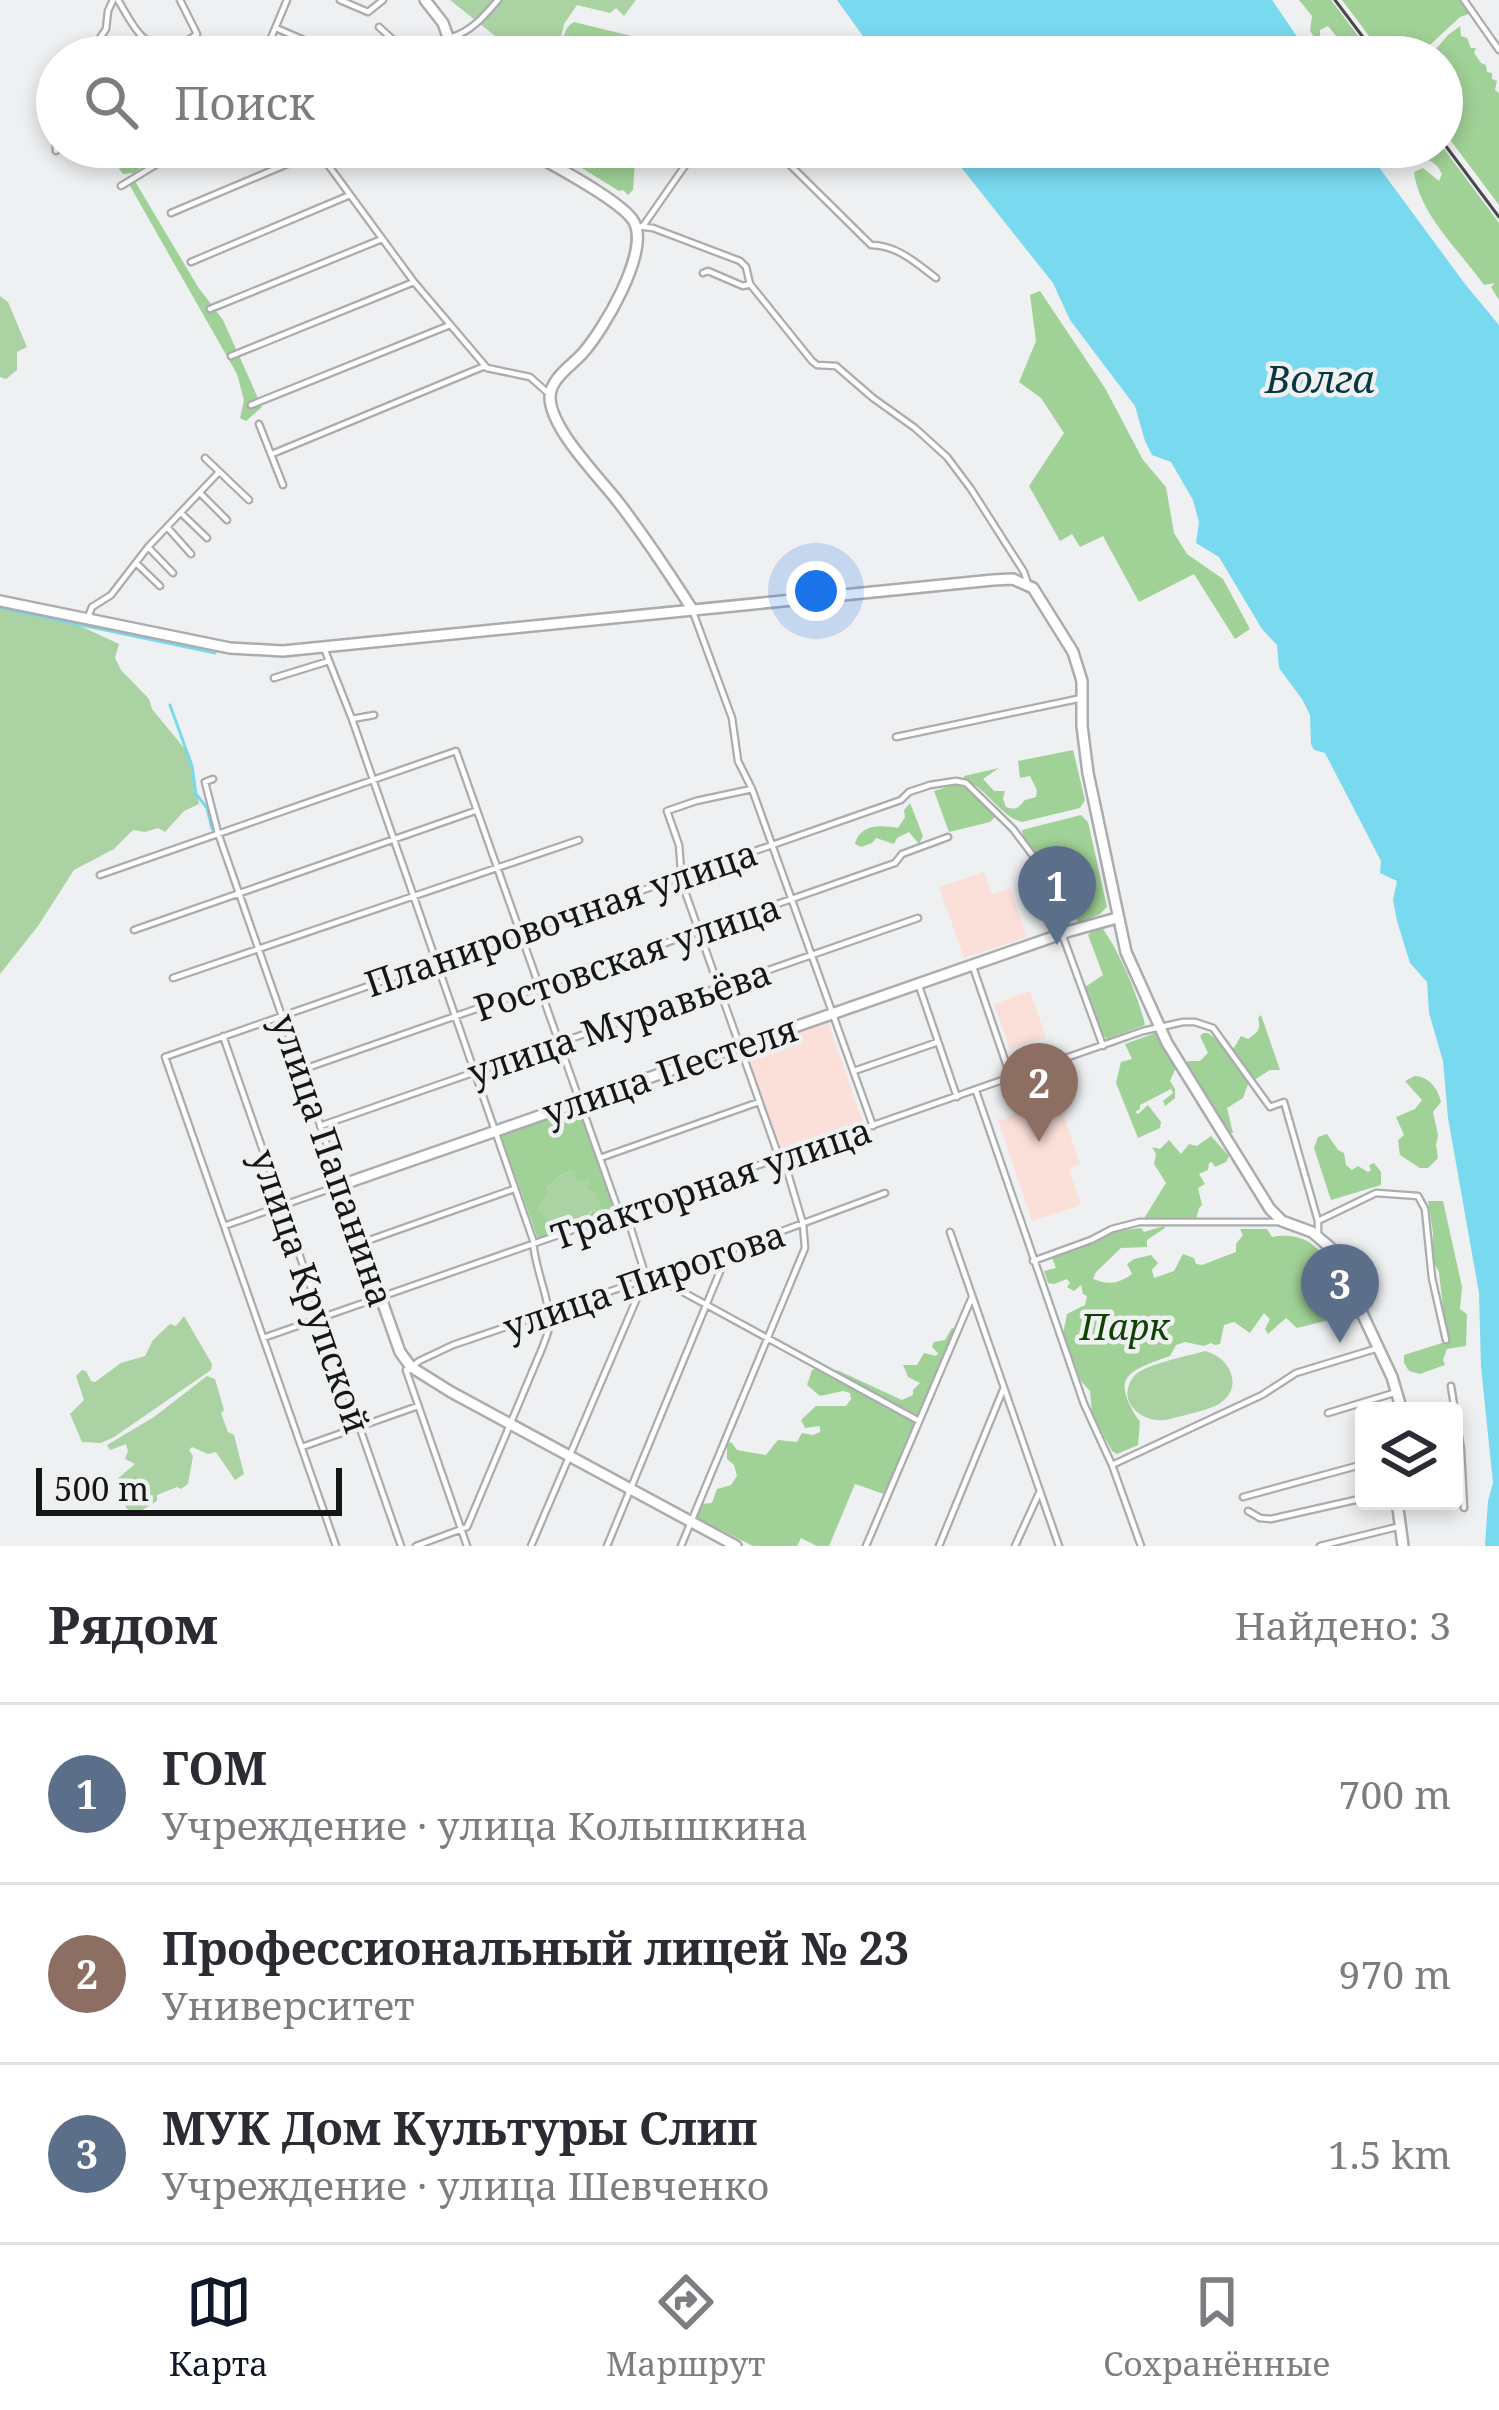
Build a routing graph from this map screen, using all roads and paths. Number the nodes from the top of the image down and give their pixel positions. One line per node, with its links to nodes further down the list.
1 (115, 0): 11 (street); 12 (street)
2 (180, 0): 13 (street)
3 (287, 0): 10 (street)
4 (340, 0): 5 (street)
5 (383, 0)
6 (425, 0): 17 (street)
7 (498, 0): 18 (street)
8 (1464, 0): 19 (street)
9 (379, 27): 16 (street)
10 (275, 28): 14 (street); 15 (street)
11 (101, 36)
12 (141, 36)
13 (194, 36)
14 (272, 36)
15 (295, 36)
16 (389, 36)
17 (448, 36)
18 (454, 36)
19 (1499, 50)
20 (150, 168): 26 (street)
21 (274, 168): 28 (street)
22 (330, 168): 27 (street)
23 (554, 168): 29 (street)
24 (683, 168): 29 (street)
25 (794, 168): 33 (street)
26 (121, 186)
27 (350, 196): 30 (street); 31 (street)
28 (171, 213)
29 (640, 226): 35 (street); 40 (street)
30 (382, 239): 34 (street); 36 (street)
31 (191, 262)
32 (703, 273): 35 (street)
33 (936, 278)
34 (414, 282): 37 (street); 38 (street)
35 (750, 284): 57 (street)
36 (210, 309)
37 (451, 326): 39 (street); 41 (street)
38 (231, 356)
39 (486, 367): 40 (street); 43 (street)
40 (550, 394): 60 (street)
41 (251, 405)
42 (260, 424): 43 (street)
43 (272, 454): 46 (street)
44 (205, 458): 45 (street)
45 (219, 472): 47 (street); 48 (street)
46 (284, 485)
47 (199, 493): 49 (street); 50 (street)
48 (248, 500)
49 (181, 513): 51 (street); 52 (street)
50 (226, 520)
51 (167, 527): 53 (street); 54 (street)
52 (207, 538)
53 (148, 547): 55 (street); 56 (street)
54 (191, 554)
55 (136, 563): 58 (street); 61 (street)
56 (173, 573)
57 (1028, 584): 60 (street); 65 (street)
58 (160, 586)
59 (0, 602): 61 (street)
60 (692, 609): 62 (street); 71 (street)
61 (87, 619): 62 (street)
62 (324, 648): 63 (street)
63 (329, 661): 64 (street); 67 (street)
64 (274, 678)
65 (1082, 698): 68 (street); 85 (street)
66 (374, 715): 67 (street)
67 (352, 719): 70 (street)
68 (896, 737)
69 (213, 779): 73 (street, улица Папанина)
70 (372, 781): 72 (street); 73 (street); 75 (street)
71 (752, 789): 77 (street); 80 (street)
72 (477, 811): 75 (street); 78 (street)
73 (218, 833): 79 (street); 81 (street, улица Папанина)
74 (948, 837): 83 (street, Ростовская улица)
75 (392, 838): 81 (street); 82 (street)
76 (579, 840): 78 (street)
77 (772, 844): 80 (street, Планировочная улица); 83 (street); 89 (street, Планировочная улица)
78 (498, 868): 82 (street); 88 (street)
79 (100, 875)
80 (682, 876): 87 (street); 88 (street, Планировочная улица)
81 (238, 893): 86 (street); 90 (street, улица Папанина)
82 (413, 898): 90 (street); 92 (street)
83 (791, 899): 87 (street, Ростовская улица); 91 (street)
84 (918, 918): 91 (street, улица Муравьёва)
85 (1117, 918): 89 (street, улица Пестеля); 101 (street)
86 (134, 930)
87 (699, 931): 96 (street); 97 (street, Ростовская улица)
88 (520, 932): 92 (street, Планировочная улица); 97 (street)
89 (1062, 933): 93 (street, улица Пестеля); 106 (street)
90 (259, 949): 94 (street); 99 (street, улица Папанина)
91 (811, 955): 96 (street, улица Муравьёва); 98 (street)
92 (435, 962): 99 (street, Планировочная улица); 100 (street)
93 (972, 964): 95 (street, улица Пестеля); 110 (street)
94 (173, 978)
95 (918, 983): 98 (street, улица Пестеля); 103 (street)
96 (718, 986): 104 (street, улица Муравьёва); 105 (street)
97 (540, 987): 100 (street, Ростовская улица); 104 (street)
98 (832, 1014): 105 (street, улица Пестеля); 108 (street)
99 (282, 1015): 102 (street, Планировочная улица); 107 (street, улица Папанина)
100 (454, 1017): 107 (street, Ростовская улица); 109 (street)
101 (1160, 1029): 106 (street, Тракторная улица); 125 (street); 126 (street, Тракторная улица)
102 (223, 1036): 123 (street, улица Крупской); 128 (street, Планировочная улица)
103 (938, 1042): 108 (street); 112 (street)
104 (559, 1043): 109 (street, улица Муравьёва); 113 (street)
105 (740, 1046): 113 (street, улица Пестеля); 114 (street)
106 (1103, 1046): 110 (street, Тракторная улица)
107 (302, 1070): 115 (street, улица Папанина)
108 (854, 1072): 116 (street)
109 (475, 1073): 115 (street, улица Муравьёва); 117 (street)
110 (1011, 1078): 111 (street, Тракторная улица)
111 (976, 1091): 112 (street, Тракторная улица); 134 (street)
112 (957, 1097): 116 (street, Тракторная улица)
113 (580, 1101): 117 (street, улица Пестеля); 118 (street)
114 (758, 1102): 118 (street); 119 (street)
115 (320, 1126): 120 (street, улица Папанина)
116 (874, 1126): 119 (street, Тракторная улица)
117 (495, 1131): 120 (street, улица Пестеля); 121 (street)
118 (600, 1158): 124 (street)
119 (782, 1159): 124 (street, Тракторная улица); 127 (street)
120 (341, 1185): 123 (street, улица Пестеля); 131 (street, улица Папанина)
121 (515, 1189): 131 (street); 132 (street)
122 (885, 1192): 127 (street, улица Пирогова)
123 (282, 1206): 128 (street, улица Пестеля); 140 (street, улица Крупской)
124 (623, 1214): 132 (street, Тракторная улица); 135 (street)
125 (1282, 1221): 130 (street); 134 (street)
126 (1318, 1221): 130 (street); 143 (street)
127 (803, 1224): 133 (street, улица Пирогова); 142 (street)
128 (224, 1226): 141 (street)
129 (950, 1232): 136 (street)
130 (1318, 1235): 144 (street)
131 (361, 1243): 137 (street, улица Папанина)
132 (533, 1246): 137 (street, Тракторная улица); 139 (street)
133 (728, 1251): 135 (street, улица Пирогова); 138 (street)
134 (1034, 1262): 158 (street)
135 (646, 1276): 138 (street); 139 (street, улица Пирогова); 157 (street)
136 (972, 1296): 147 (street); 153 (street)
137 (380, 1299): 140 (street, Тракторная улица); 145 (street, улица Папанина)
138 (707, 1306): 142 (street); 160 (street)
139 (547, 1314): 145 (street, улица Пирогова); 154 (street)
140 (322, 1318): 141 (street, Тракторная улица); 155 (street, улица Крупской)
141 (262, 1338): 156 (street)
142 (767, 1338): 153 (street); 168 (street)
143 (1445, 1340)
144 (1378, 1348): 148 (street); 158 (street)
145 (409, 1369): 151 (street); 154 (street)
146 (1451, 1385): 150 (street)
147 (1004, 1388): 161 (street); 180 (street)
148 (1397, 1392): 149 (street); 152 (street)
149 (1400, 1402)
150 (1454, 1402)
151 (418, 1406): 155 (street); 170 (street)
152 (1328, 1413)
153 (919, 1421): 179 (street)
154 (509, 1424): 157 (street); 170 (street)
155 (358, 1427): 156 (street); 172 (street, улица Крупской)
156 (302, 1447): 171 (street)
157 (570, 1457): 160 (street); 175 (street)
158 (1112, 1465): 183 (street)
159 (1355, 1467): 162 (street)
160 (631, 1490): 168 (street); 176 (street)
161 (1040, 1490): 181 (street); 182 (street)
162 (1243, 1498)
163 (1355, 1500): 167 (street)
164 (1463, 1503): 165 (street)
165 (1464, 1508)
166 (1398, 1510): 169 (street)
167 (1248, 1511)
168 (691, 1522): 177 (street); 178 (street)
169 (1401, 1526): 184 (street); 185 (street)
170 (462, 1530): 173 (street); 174 (street)
171 (336, 1546)
172 (401, 1546)
173 (416, 1546)
174 (467, 1546)
175 (531, 1546)
176 (607, 1546)
177 (681, 1546)
178 (736, 1546)
179 (866, 1546)
180 (939, 1546)
181 (1016, 1546)
182 (1059, 1546)
183 (1141, 1546)
184 (1321, 1546)
185 (1403, 1546)

